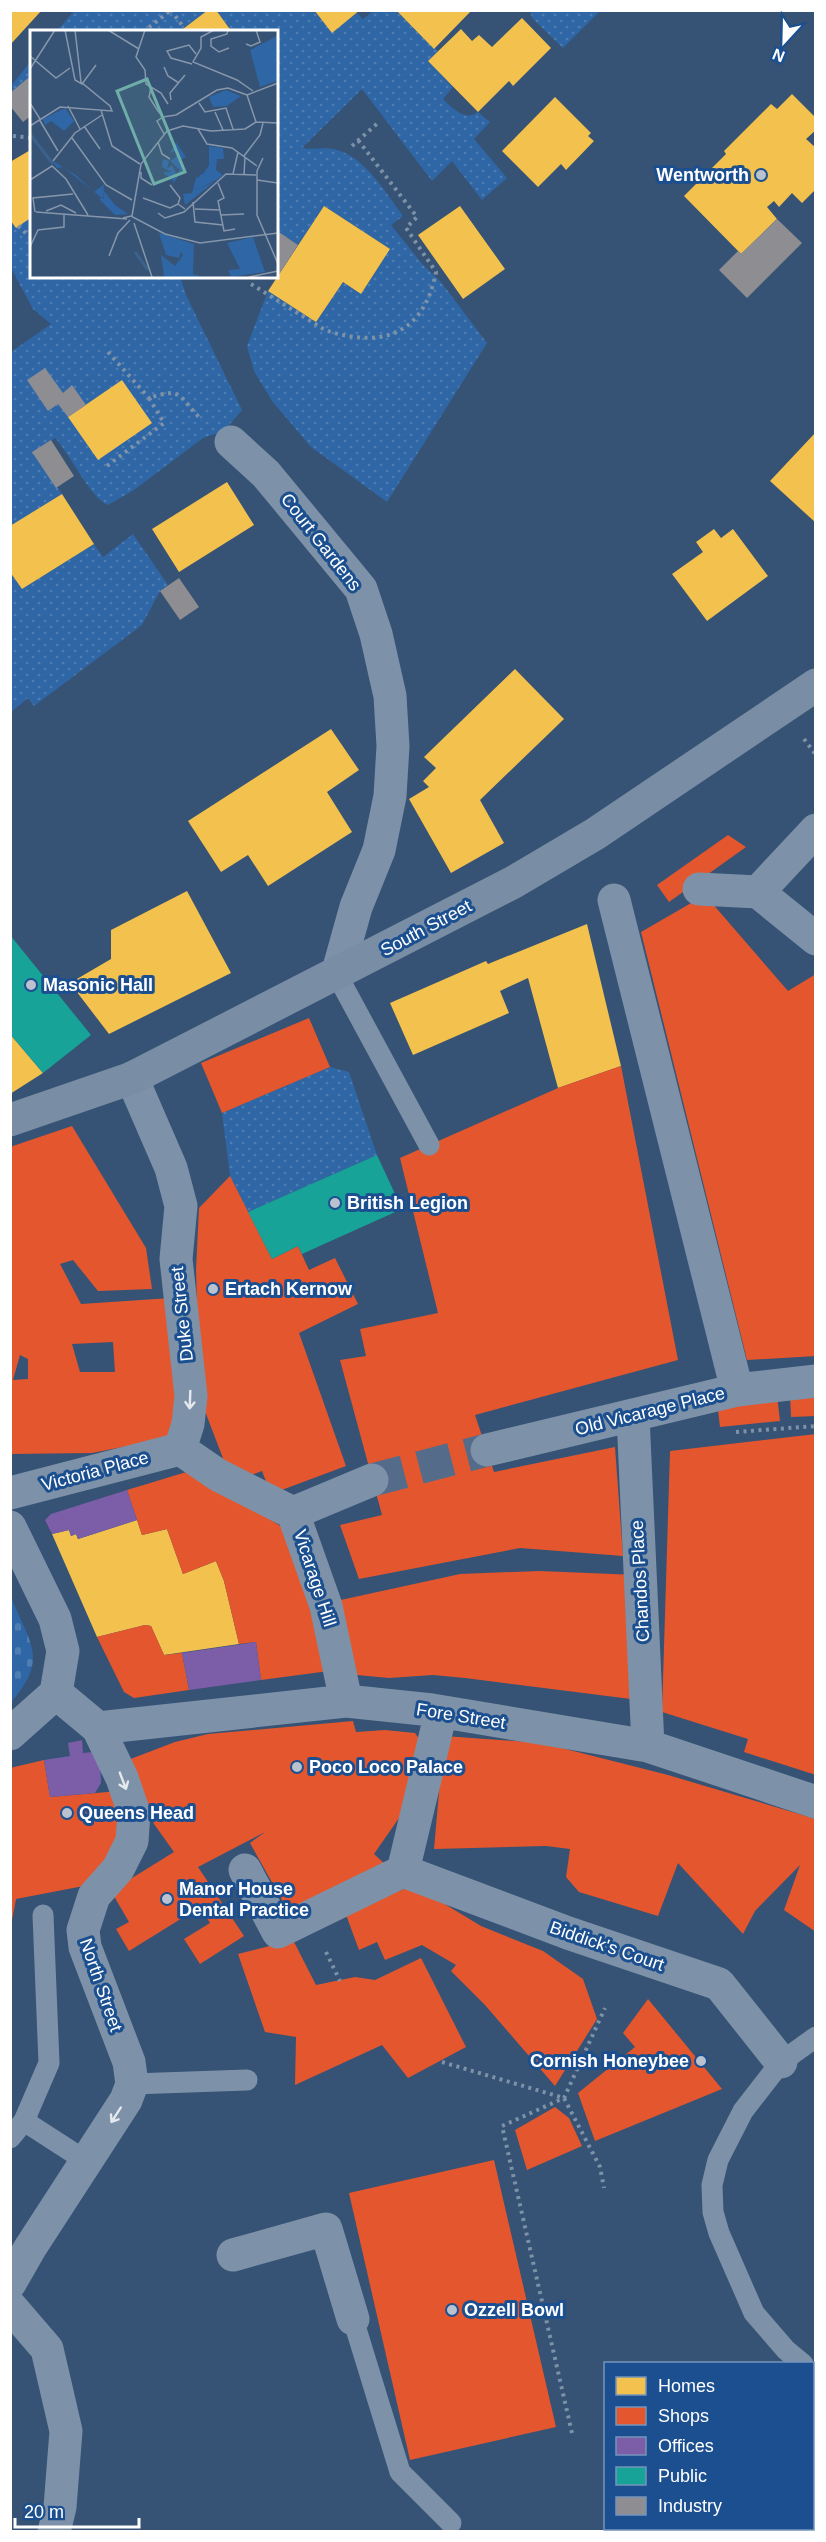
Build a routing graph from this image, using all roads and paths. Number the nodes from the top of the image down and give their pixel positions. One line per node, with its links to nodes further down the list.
1 (171, 10): 2 (path); 3 (path)
2 (184, 28)
3 (146, 30)
4 (379, 122): 7 (path)
5 (13, 136): 6 (path)
6 (30, 138)
7 (358, 140): 8 (path); 11 (path)
8 (352, 146)
9 (18, 226): 10 (path)
10 (30, 237)
11 (251, 284)
12 (108, 352): 13 (path)
13 (149, 398): 14 (path); 15 (path)
14 (219, 433): 22 (street, Court Gardens)
15 (107, 466)
16 (816, 685): 22 (street, South Street)
17 (816, 830): 19 (street)
18 (707, 884): 19 (street)
19 (758, 892): 21 (street)
20 (614, 900): 27 (street)
21 (816, 939)
22 (337, 975): 23 (street, South Street); 25 (lane)
23 (132, 1078): 24 (street, South Street); 29 (street, Duke Street, one-way to 29)
24 (10, 1120)
25 (429, 1145)
26 (816, 1381): 27 (street, Old Vicarage Place)
27 (737, 1390): 28 (street, Old Vicarage Place)
28 (633, 1416): 30 (street, Old Vicarage Place); 40 (street, Chandos Place)
29 (180, 1449): 32 (street, Victoria Place); 33 (street, Vicarage Hill)
30 (487, 1450)
31 (372, 1480): 33 (street)
32 (10, 1493)
33 (293, 1513): 36 (street, Vicarage Hill)
34 (10, 1527): 35 (street)
35 (56, 1693): 38 (street, North Street); 39 (street)
36 (346, 1701): 37 (street, Fore Street); 38 (street, Fore Street)
37 (441, 1712): 40 (street, Fore Street); 43 (street)
38 (98, 1728): 50 (street, North Street, one-way to 50)
39 (10, 1734)
40 (648, 1746): 41 (street, Fore Street)
41 (816, 1802)
42 (245, 1870): 43 (street)
43 (403, 1871): 48 (street, Biddick's Court)
44 (43, 1915): 52 (lane)
45 (605, 2008): 51 (path)
46 (816, 2037): 48 (lane)
47 (442, 2062): 51 (path)
48 (781, 2062): 60 (lane)
49 (247, 2080): 50 (lane)
50 (132, 2084): 54 (street, one-way to 54)
51 (564, 2098): 55 (path); 61 (path)
52 (24, 2121): 53 (lane); 54 (lane)
53 (10, 2138)
54 (86, 2161): 57 (street)
55 (604, 2188)
56 (233, 2255): 59 (street)
57 (10, 2283)
58 (10, 2306): 63 (street)
59 (353, 2319): 62 (lane)
60 (801, 2362)
61 (572, 2433)
62 (451, 2523)
63 (54, 2532)

